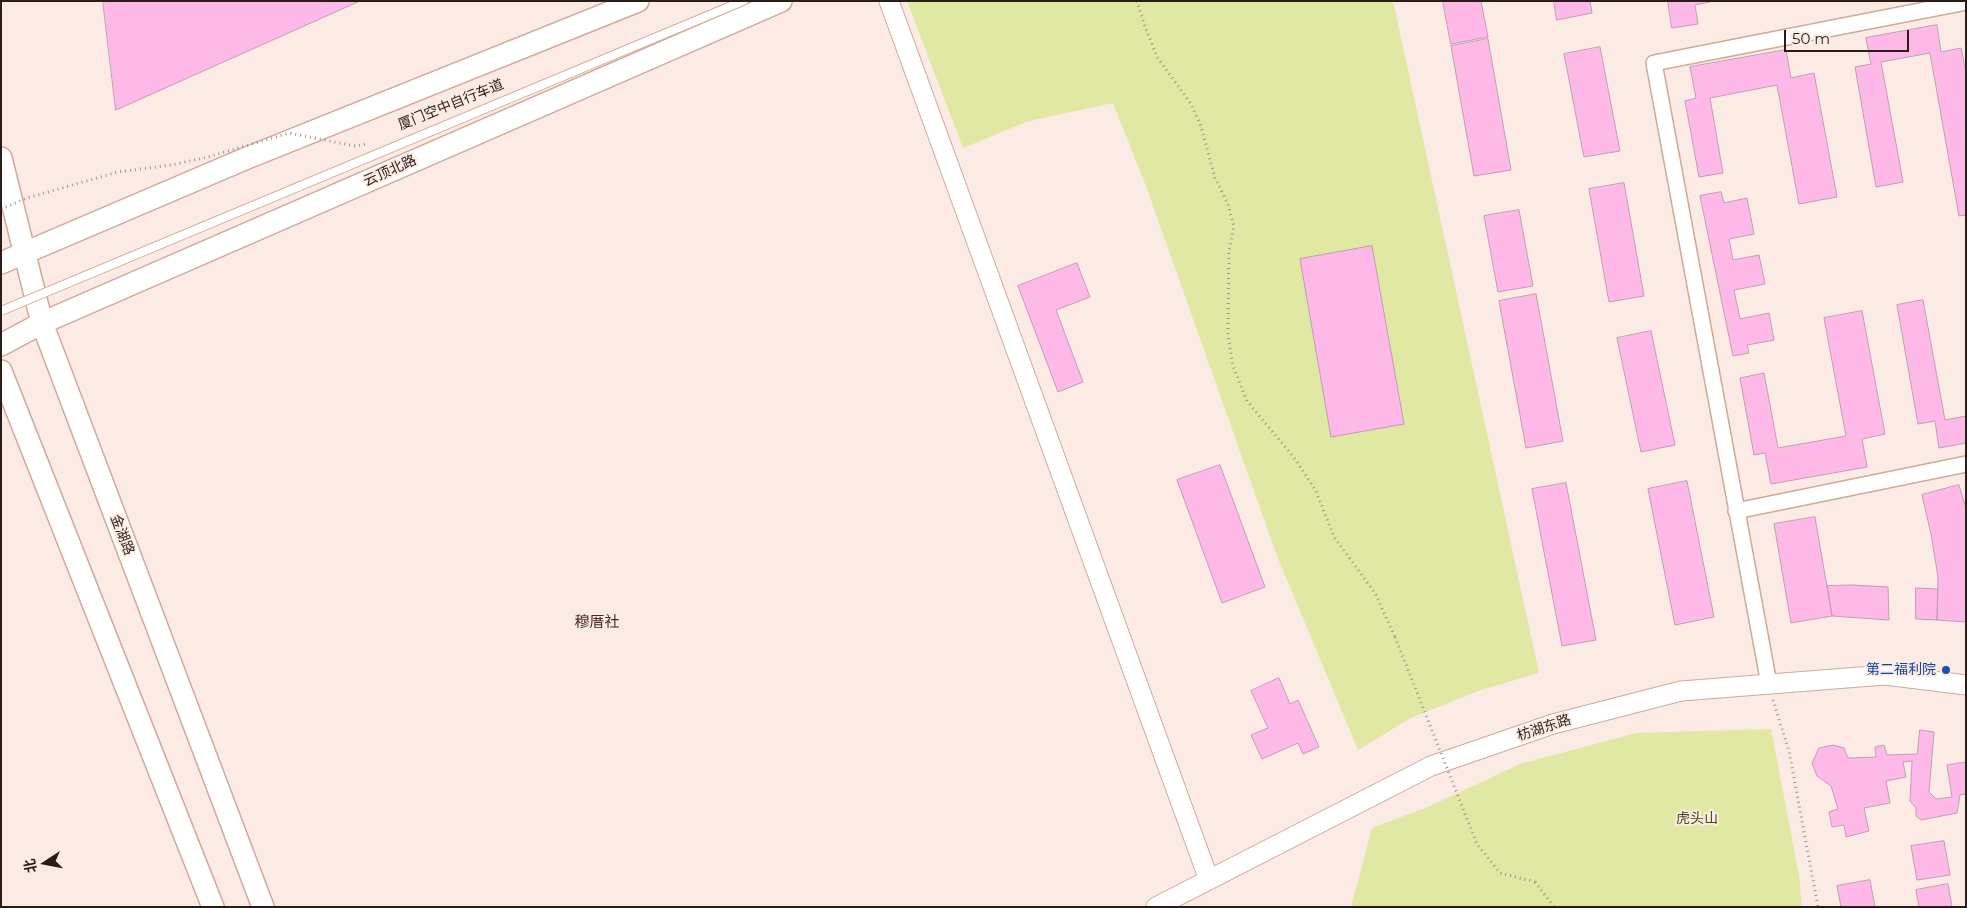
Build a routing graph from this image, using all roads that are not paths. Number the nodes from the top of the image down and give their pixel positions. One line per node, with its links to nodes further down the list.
1 (638, 1): 7 (main road)
2 (742, 1): 9 (lane, bridge)
3 (781, 1): 10 (main road, 云顶北路)
4 (889, 1): 17 (street)
5 (1966, 2): 14 (street)
6 (1, 158): 7 (main road, 金湖路)
7 (25, 254): 8 (main road); 10 (main road, 金湖路)
8 (1, 263)
9 (1, 311)
10 (42, 323): 11 (main road, 云顶北路); 19 (main road, 金湖路)
11 (1, 345)
12 (1, 371): 18 (main road)
13 (1966, 464): 14 (street)
14 (1736, 511): 15 (street)
15 (1769, 684): 16 (street, 枋湖东路); 17 (street, 枋湖东路)
16 (1966, 685)
17 (1209, 880): 20 (street, 枋湖东路)
18 (213, 907)
19 (263, 907)
20 (1156, 907)

